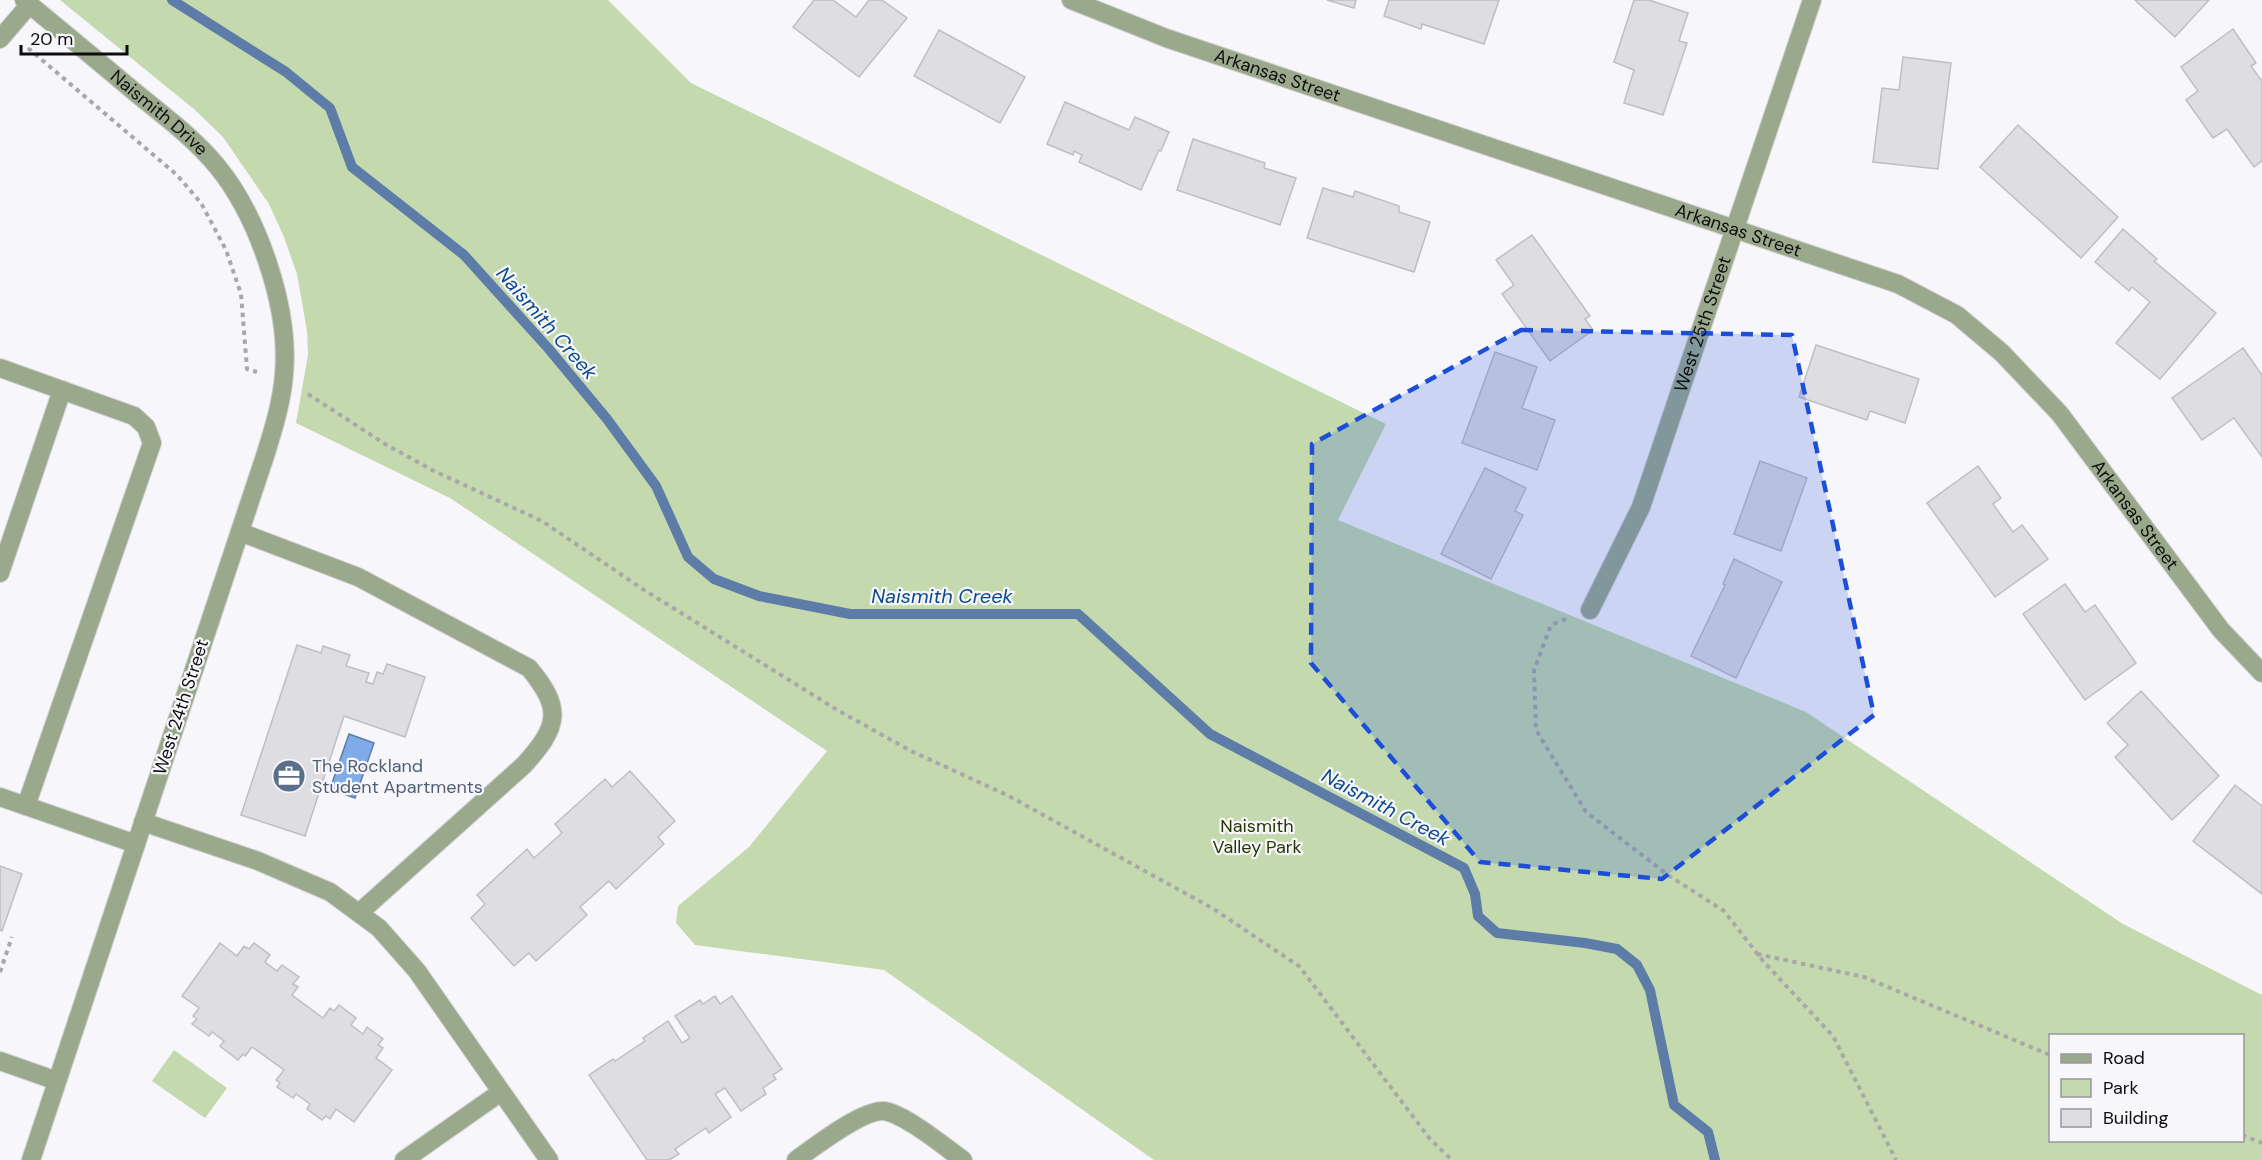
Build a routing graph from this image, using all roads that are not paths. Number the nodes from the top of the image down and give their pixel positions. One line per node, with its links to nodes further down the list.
1 (1071, 0): 5 (street, Arkansas Street)
2 (1812, 0): 5 (street, West 25th Street)
3 (27, 2): 4 (street); 6 (street, Naismith Drive)
4 (4, 35)
5 (1735, 229): 11 (street, West 25th Street); 12 (street, Arkansas Street)
6 (263, 248): 9 (street, West 24th Street)
7 (0, 368): 8 (street)
8 (62, 390): 10 (street); 14 (street)
9 (240, 532): 15 (street, West 24th Street); 17 (street)
10 (0, 573)
11 (1590, 610)
12 (2262, 673)
13 (0, 797): 14 (street)
14 (26, 806): 16 (street)
15 (143, 822): 16 (street, West 24th Street); 17 (street)
16 (136, 844): 19 (street, West 24th Street)
17 (359, 913): 20 (street)
18 (0, 1061): 19 (street)
19 (57, 1081): 21 (street, West 24th Street)
20 (501, 1092): 22 (street); 23 (street)
21 (31, 1160)
22 (404, 1160)
23 (549, 1160)
24 (796, 1160): 25 (street)
25 (963, 1160)

